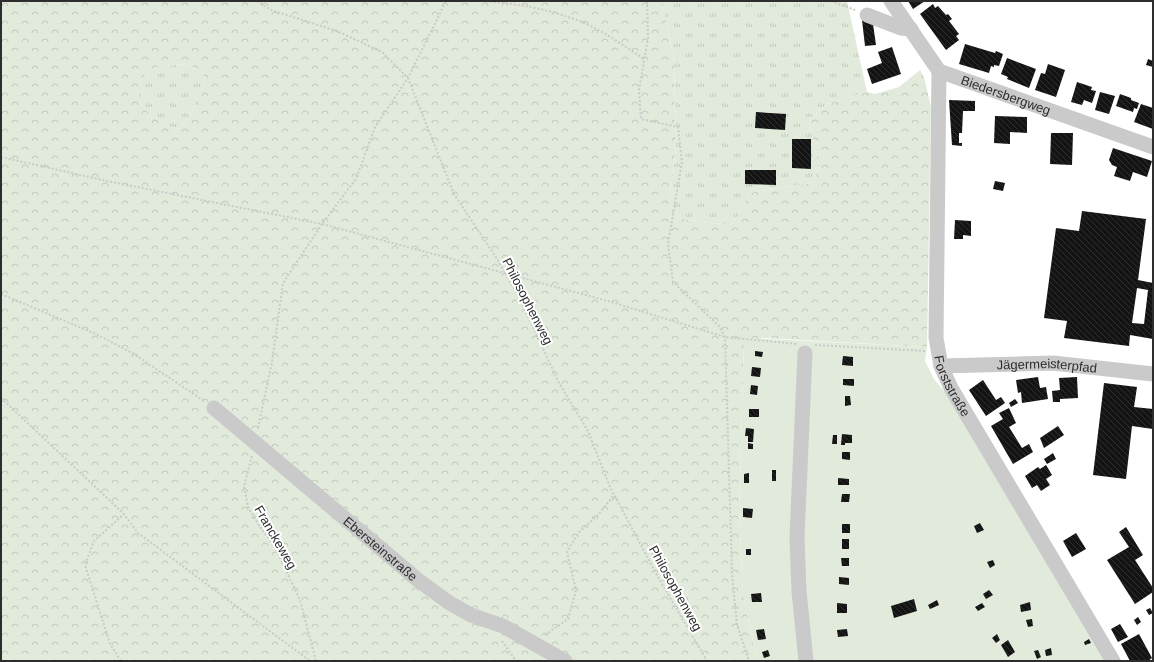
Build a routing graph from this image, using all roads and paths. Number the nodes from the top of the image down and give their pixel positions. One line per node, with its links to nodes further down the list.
1 (257, 1): 11 (path, Philosophenweg)
2 (446, 1): 11 (path, Franckeweg)
3 (486, 1): 9 (path)
4 (647, 1): 9 (path)
5 (831, 1): 7 (path)
6 (891, 1): 8 (street)
7 (868, 15): 8 (street)
8 (911, 29): 10 (street)
9 (644, 59): 17 (path)
10 (939, 70): 12 (street, Biedersbergweg); 19 (street, Forststraße)
11 (408, 78): 14 (path, Franckeweg); 15 (path, Philosophenweg)
12 (1153, 147)
13 (1, 157): 14 (path)
14 (322, 224): 15 (path); 23 (path, Franckeweg)
15 (505, 273): 17 (path); 24 (path, Philosophenweg)
16 (1, 294): 22 (path)
17 (725, 337): 18 (path); 34 (path)
18 (806, 347): 19 (path); 35 (street)
19 (939, 359): 20 (street, Jägermeisterpfad); 36 (street, Forststraße)
20 (1153, 374)
21 (1, 398): 25 (path)
22 (214, 408): 23 (street, Ebersteinstraße)
23 (255, 443): 26 (street, Ebersteinstraße); 30 (path, Franckeweg)
24 (614, 495): 27 (path); 33 (path, Philosophenweg)
25 (124, 514): 28 (path); 29 (path)
26 (503, 626): 27 (street, Ebersteinstraße); 31 (path)
27 (532, 644): 32 (street, Ebersteinstraße)
28 (121, 661)
29 (310, 661)
30 (316, 661)
31 (516, 661)
32 (565, 661)
33 (707, 661)
34 (749, 661)
35 (806, 661)
36 (1113, 661)

